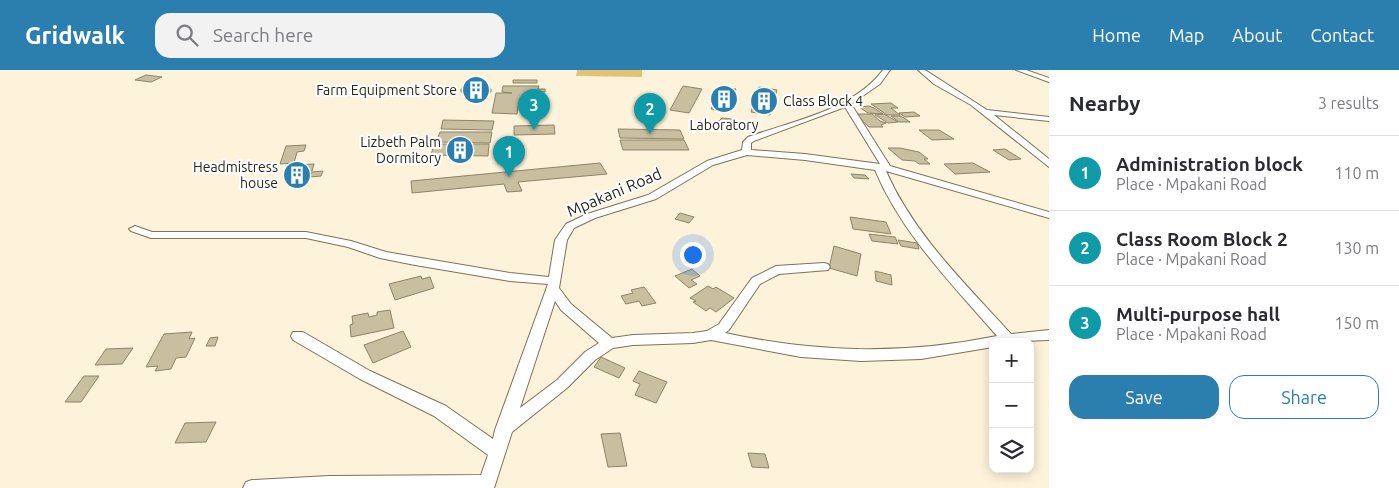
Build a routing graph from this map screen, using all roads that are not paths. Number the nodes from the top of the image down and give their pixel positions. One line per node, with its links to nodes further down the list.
1 (887, 70): 5 (street)
2 (922, 70): 6 (street)
3 (1020, 70): 4 (street)
4 (1049, 80)
5 (847, 103): 8 (street); 10 (street)
6 (986, 112): 7 (street); 9 (street)
7 (1049, 119)
8 (746, 152): 10 (street, Mpakani Road); 14 (street, Mpakani Road)
9 (1049, 164)
10 (882, 167): 11 (street, Mpakani Road); 18 (street)
11 (1049, 215)
12 (135, 229): 14 (street)
13 (824, 267): 15 (street)
14 (553, 284): 20 (street); 21 (street, Mpakani Road)
15 (710, 335): 19 (street); 20 (street)
16 (1049, 335): 18 (street)
17 (298, 336): 22 (street)
18 (1007, 338)
19 (989, 342)
20 (609, 344): 21 (street)
21 (503, 430): 22 (street, Mpakani Road)
22 (496, 451): 23 (street, Mpakani Road)
23 (486, 486): 24 (street)
24 (252, 488)

